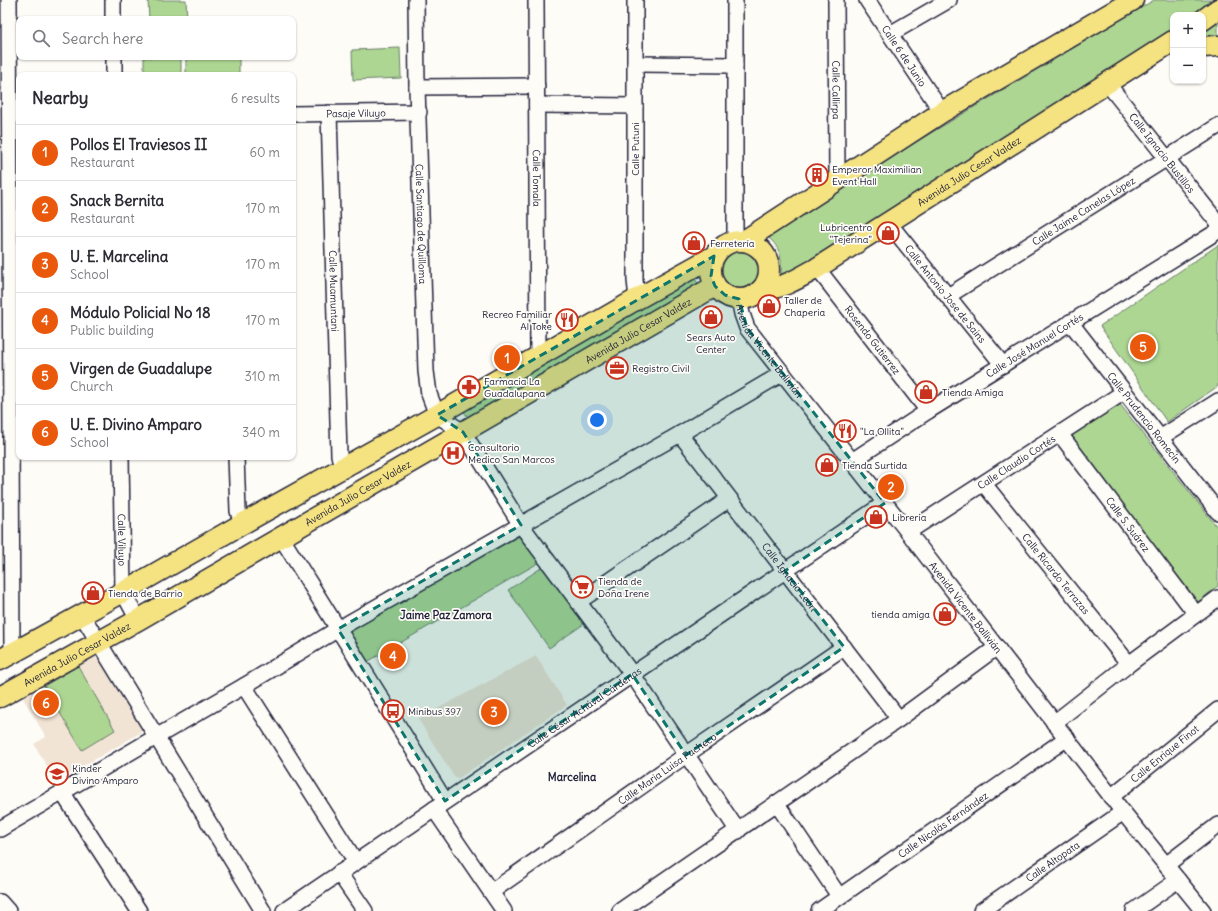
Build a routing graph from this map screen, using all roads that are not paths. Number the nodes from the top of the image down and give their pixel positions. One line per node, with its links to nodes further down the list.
1 (9, 0): 34 (street)
2 (113, 0): 12 (street)
3 (416, 0): 24 (street, Calle Santiago de Quilloma)
4 (536, 0): 23 (street, Calle Tomala)
5 (634, 0): 19 (street, Calle Putuni)
6 (735, 0): 20 (street)
7 (836, 0): 33 (street, Calle Callirpa)
8 (867, 0): 14 (street, Calle 6 de Junio)
9 (949, 0): 14 (street)
10 (1133, 0): 28 (main road)
11 (1218, 9): 13 (main road)
12 (113, 16)
13 (1206, 18)
14 (890, 34): 28 (street, Calle 6 de Junio)
15 (1218, 46): 17 (main road)
16 (1168, 48): 22 (main road, Avenida Julio Cesar Valdez)
17 (1206, 48)
18 (114, 60): 21 (street)
19 (634, 64): 20 (street); 26 (street, Calle Putuni)
20 (736, 65): 39 (street)
21 (114, 72)
22 (1107, 83): 32 (street, Calle Ignacio Bustillos); 35 (main road, Avenida Julio Cesar Valdez)
23 (537, 86): 24 (street); 25 (street, Calle Tomala)
24 (417, 87): 27 (street, Calle Santiago de Quilloma)
25 (537, 105): 26 (street); 48 (street, Calle Tomala)
26 (635, 106): 45 (street, Calle Putuni)
27 (419, 112): 29 (street, Pasaje Viluyo); 54 (street, Calle Santiago de Quilloma)
28 (942, 112): 33 (main road)
29 (329, 113): 30 (street, Pasaje Viluyo); 62 (street, Calle Muamuntani)
30 (296, 114)
31 (1218, 126): 32 (street, Calle Jaime Canelas López)
32 (1166, 158): 36 (street, Calle Ignacio Bustillos); 44 (street, Calle Jaime Canelas López)
33 (837, 179): 39 (main road)
34 (15, 200): 38 (street)
35 (888, 222): 41 (main road, Avenida Julio Cesar Valdez); 44 (street, Calle Antonio Jose de Sains)
36 (1218, 223)
37 (1218, 231): 47 (street, Calle José Manuel Cortés)
38 (5, 239): 83 (street)
39 (739, 241): 40 (main road); 43 (main road)
40 (714, 256): 42 (main road); 45 (main road)
41 (817, 268): 43 (main road, Avenida Julio Cesar Valdez); 53 (street, Rosendo Gutierrez)
42 (715, 286): 46 (main road); 55 (main road, Avenida Julio Cesar Valdez)
43 (761, 290): 46 (main road)
44 (948, 296): 49 (street, Calle Antonio Jose de Sains)
45 (637, 299): 48 (main road)
46 (739, 299): 50 (street, Avenida Vicente Ballivián)
47 (1070, 322): 49 (street, Calle José Manuel Cortés); 51 (street, Calle Prudencio Romecín)
48 (538, 357): 54 (main road)
49 (1003, 365): 53 (street, Calle José Manuel Cortés)
50 (783, 373): 56 (street); 61 (street, Avenida Vicente Ballivián)
51 (1124, 392): 57 (street, Calle Claudio Cortés); 58 (street, Calle Prudencio Romecín)
52 (1218, 401): 58 (street)
53 (928, 411): 61 (street, Calle José Manuel Cortés)
54 (437, 415): 55 (street); 62 (main road)
55 (463, 432): 69 (street); 71 (main road, Avenida Julio Cesar Valdez)
56 (680, 434): 65 (street, Calle Ignacio León); 69 (street)
57 (1060, 434): 63 (street, Calle Claudio Cortés); 76 (street, Calle S. Suárez)
58 (1160, 438): 64 (street, Calle Prudencio Romecín)
59 (121, 460): 73 (street, Calle Viluyo)
60 (236, 460): 68 (street)
61 (852, 461): 66 (street, Avenida Vicente Ballivián)
62 (342, 468): 68 (main road)
63 (984, 484): 70 (street, Calle Claudio Cortés); 84 (street, Calle Ricardo Terrazas)
64 (1213, 497): 67 (street, Calle Prudencio Romecín)
65 (729, 499): 72 (street, Calle Ignacio León); 75 (street)
66 (886, 503): 70 (street, Avenida Vicente Ballivián); 72 (street, Calle César Achával Cárdenas)
67 (1218, 512)
68 (242, 524): 73 (main road)
69 (521, 525): 75 (street); 79 (street)
70 (908, 532): 82 (street, Avenida Vicente Ballivián)
71 (281, 537): 78 (main road, Avenida Julio Cesar Valdez); 79 (street)
72 (785, 571): 81 (street, Calle Ignacio León); 85 (street, Calle César Achával Cárdenas)
73 (123, 592): 77 (main road); 78 (street, Calle Viluyo)
74 (1218, 598): 76 (street)
75 (578, 602): 85 (street)
76 (1196, 614): 84 (street)
77 (82, 615): 80 (street); 83 (main road)
78 (138, 620): 80 (main road, Avenida Julio Cesar Valdez)
79 (338, 629): 86 (street); 97 (street)
80 (97, 642): 87 (main road, Avenida Julio Cesar Valdez); 91 (street)
81 (844, 647): 89 (street, Calle Ignacio León); 93 (street, Calle Maria Luisa Pacheco)
82 (997, 647): 89 (street); 90 (street, Avenida Vicente Ballivián)
83 (6, 656)
84 (1129, 664): 90 (street)
85 (632, 674): 93 (street); 97 (street, Calle César Achával Cárdenas)
86 (244, 686): 91 (street); 102 (street)
87 (0, 697)
88 (1218, 710): 95 (street, Calle Enrique Finot)
89 (899, 719): 96 (street)
90 (1054, 723): 92 (street, Avenida Vicente Ballivián)
91 (156, 736): 94 (street); 111 (street)
92 (1067, 738): 95 (street, Avenida Vicente Ballivián); 107 (street, Calle Nicolás Fernández)
93 (686, 755): 101 (street); 106 (street, Calle Maria Luisa Pacheco)
94 (62, 792): 100 (street); 110 (street)
95 (1111, 796): 98 (street, Avenida Vicente Ballivián)
96 (777, 804): 101 (street); 107 (street)
97 (440, 805): 102 (street, Calle César Achával Cárdenas); 106 (street)
98 (1123, 812): 103 (street, Avenida Vicente Ballivián); 117 (street, Calle Altopata)
99 (1218, 825): 103 (street)
100 (0, 830)
101 (738, 831): 115 (street)
102 (356, 862): 104 (street, Calle César Achával Cárdenas)
103 (1166, 866): 105 (street, Avenida Vicente Ballivián)
104 (339, 873): 112 (street, Calle César Achával Cárdenas); 113 (street)
105 (1178, 880): 118 (street); 119 (street, Avenida Vicente Ballivián)
106 (491, 892): 114 (street)
107 (839, 896): 116 (street, Calle Nicolás Fernández)
108 (0, 902): 109 (street)
109 (8, 911)
110 (139, 911)
111 (264, 911)
112 (284, 911)
113 (365, 911)
114 (504, 911)
115 (620, 911)
116 (819, 911)
117 (981, 911)
118 (1134, 911)
119 (1203, 911)

